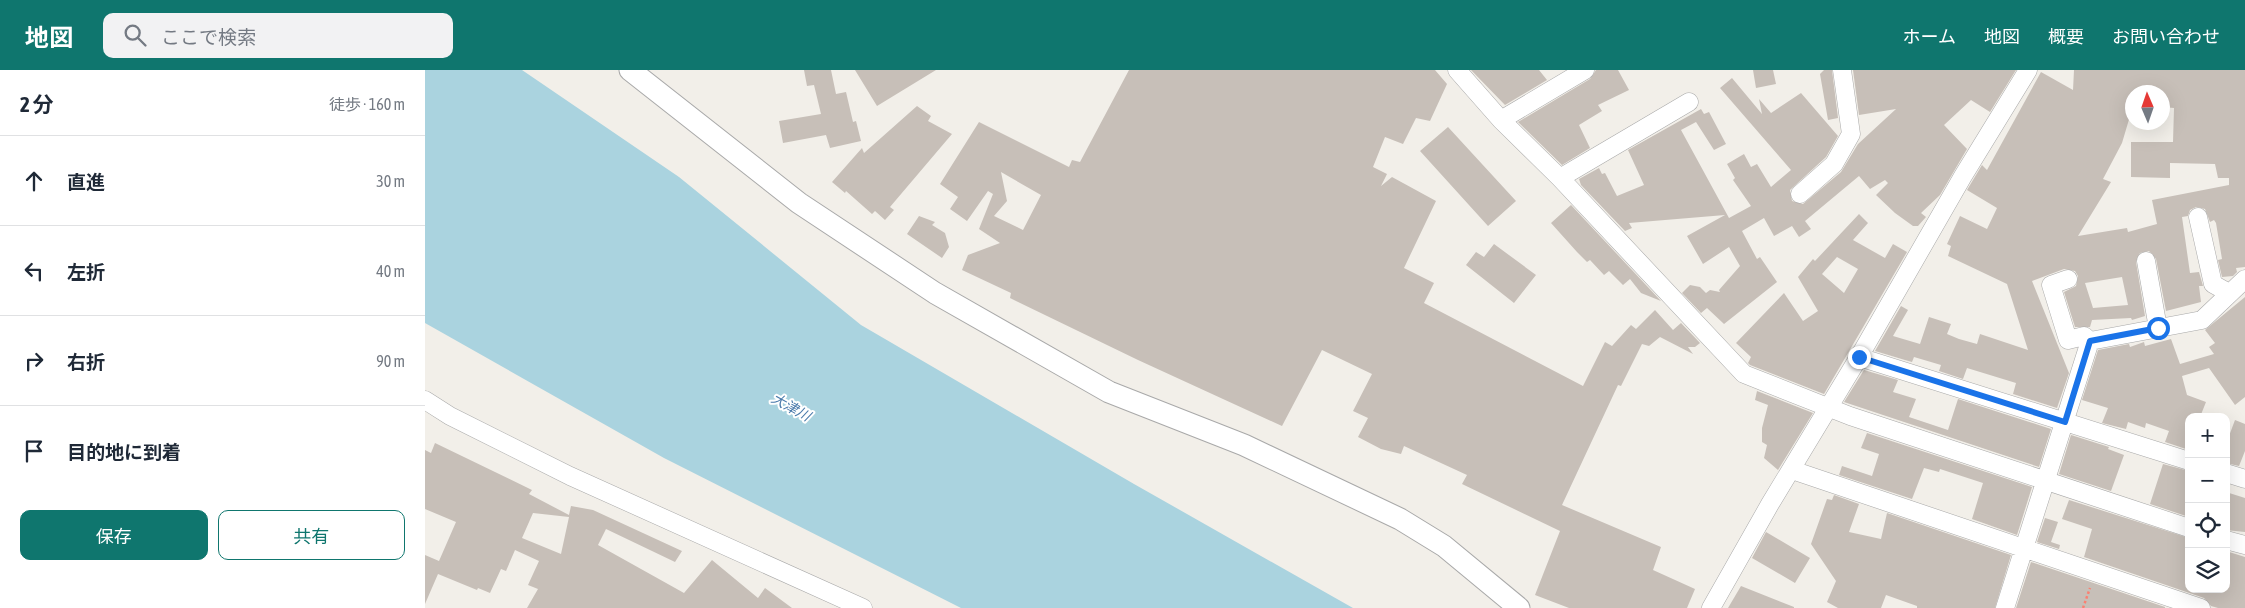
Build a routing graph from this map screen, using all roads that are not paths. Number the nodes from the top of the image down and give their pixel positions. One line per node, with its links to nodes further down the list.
1 (630, 70): 31 (street)
2 (1457, 70): 7 (street)
3 (1585, 70): 7 (street)
4 (1842, 70): 9 (street)
5 (2027, 70): 17 (street)
6 (1689, 102): 8 (street)
7 (1501, 120): 8 (street)
8 (1559, 178): 19 (street)
9 (1800, 194)
10 (2198, 217): 14 (street)
11 (2146, 261): 15 (street)
12 (2068, 279): 16 (street)
13 (2245, 279): 14 (street)
14 (2229, 292): 15 (street)
15 (2158, 328): 16 (street)
16 (2090, 341): 20 (street)
17 (1859, 357): 19 (street); 20 (street)
18 (425, 400): 30 (street)
19 (1829, 408): 22 (street); 25 (street)
20 (2065, 422): 21 (street); 25 (street)
21 (2185, 460)
22 (1792, 470): 29 (street); 32 (street)
23 (2230, 474): 24 (street)
24 (2245, 479)
25 (2046, 481): 26 (street); 29 (street)
26 (2185, 527)
27 (2230, 541): 28 (street)
28 (2245, 546)
29 (2024, 549): 33 (street); 34 (street)
30 (863, 608)
31 (1519, 608)
32 (1711, 608)
33 (2005, 608)
34 (2201, 608)

